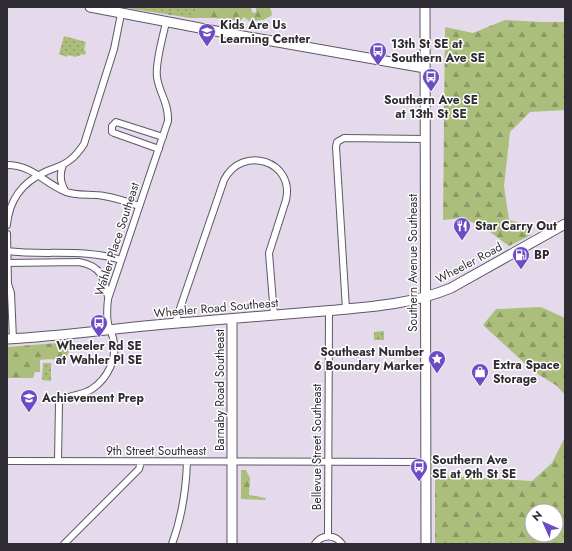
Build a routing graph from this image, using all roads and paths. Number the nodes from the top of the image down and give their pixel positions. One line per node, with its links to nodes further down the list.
1 (90, 7): 3 (main road)
2 (425, 7): 5 (main road, Southern Avenue Southeast)
3 (121, 14): 4 (main road); 10 (street)
4 (166, 22): 5 (main road); 6 (street, Wahler Place Southeast)
5 (425, 68): 7 (main road, Southern Avenue Southeast)
6 (163, 137): 8 (street, Wahler Place Southeast); 8 (street)
7 (425, 139): 25 (main road, Southern Avenue Southeast); 27 (street)
8 (159, 149): 13 (street, Wahler Place Southeast)
9 (7, 165): 11 (street)
10 (63, 165): 11 (street); 12 (street)
11 (39, 175): 12 (street); 15 (street)
12 (66, 192): 13 (street)
13 (139, 206): 20 (street, Wahler Place Southeast)
14 (565, 224): 25 (main road, Wheeler Road)
15 (7, 225)
16 (7, 234): 17 (street)
17 (8, 251): 18 (street); 21 (street)
18 (42, 254): 19 (street); 22 (street)
19 (93, 254): 20 (street); 23 (street)
20 (121, 260): 26 (street, Wahler Place Southeast)
21 (8, 263): 22 (street); 24 (street)
22 (43, 263): 23 (street)
23 (93, 266): 26 (street)
24 (8, 286): 33 (street)
25 (426, 297): 27 (main road, Wheeler Road Southeast); 40 (main road, Southern Avenue Southeast)
26 (108, 299): 32 (street, Wahler Place Southeast)
27 (346, 309): 28 (main road, Wheeler Road Southeast)
28 (329, 311): 29 (main road, Wheeler Road Southeast); 39 (street, Bellevue Street Southeast)
29 (274, 315): 30 (main road, Wheeler Road Southeast); 31 (street)
30 (232, 319): 31 (main road, Wheeler Road Southeast); 38 (main road, Barnaby Road Southeast)
31 (175, 323): 32 (main road, Wheeler Road Southeast)
32 (110, 330): 33 (main road, Wheeler Road Southeast); 35 (street, Wahler Place Southeast)
33 (10, 339)
34 (7, 461): 35 (street, 9th Street Southeast)
35 (58, 461): 36 (street, 9th Street Southeast)
36 (141, 462): 37 (street, 9th Street Southeast); 42 (street)
37 (187, 462): 38 (street, 9th Street Southeast); 43 (street)
38 (232, 462): 39 (street, 9th Street Southeast); 44 (main road, Barnaby Road Southeast)
39 (329, 462): 40 (street, 9th Street Southeast); 41 (street, Bellevue Street Southeast)
40 (425, 462): 47 (main road, Southern Avenue Southeast)
41 (328, 536): 45 (street); 46 (street)
42 (64, 544)
43 (172, 544)
44 (232, 544)
45 (315, 544)
46 (342, 544)
47 (426, 544)

